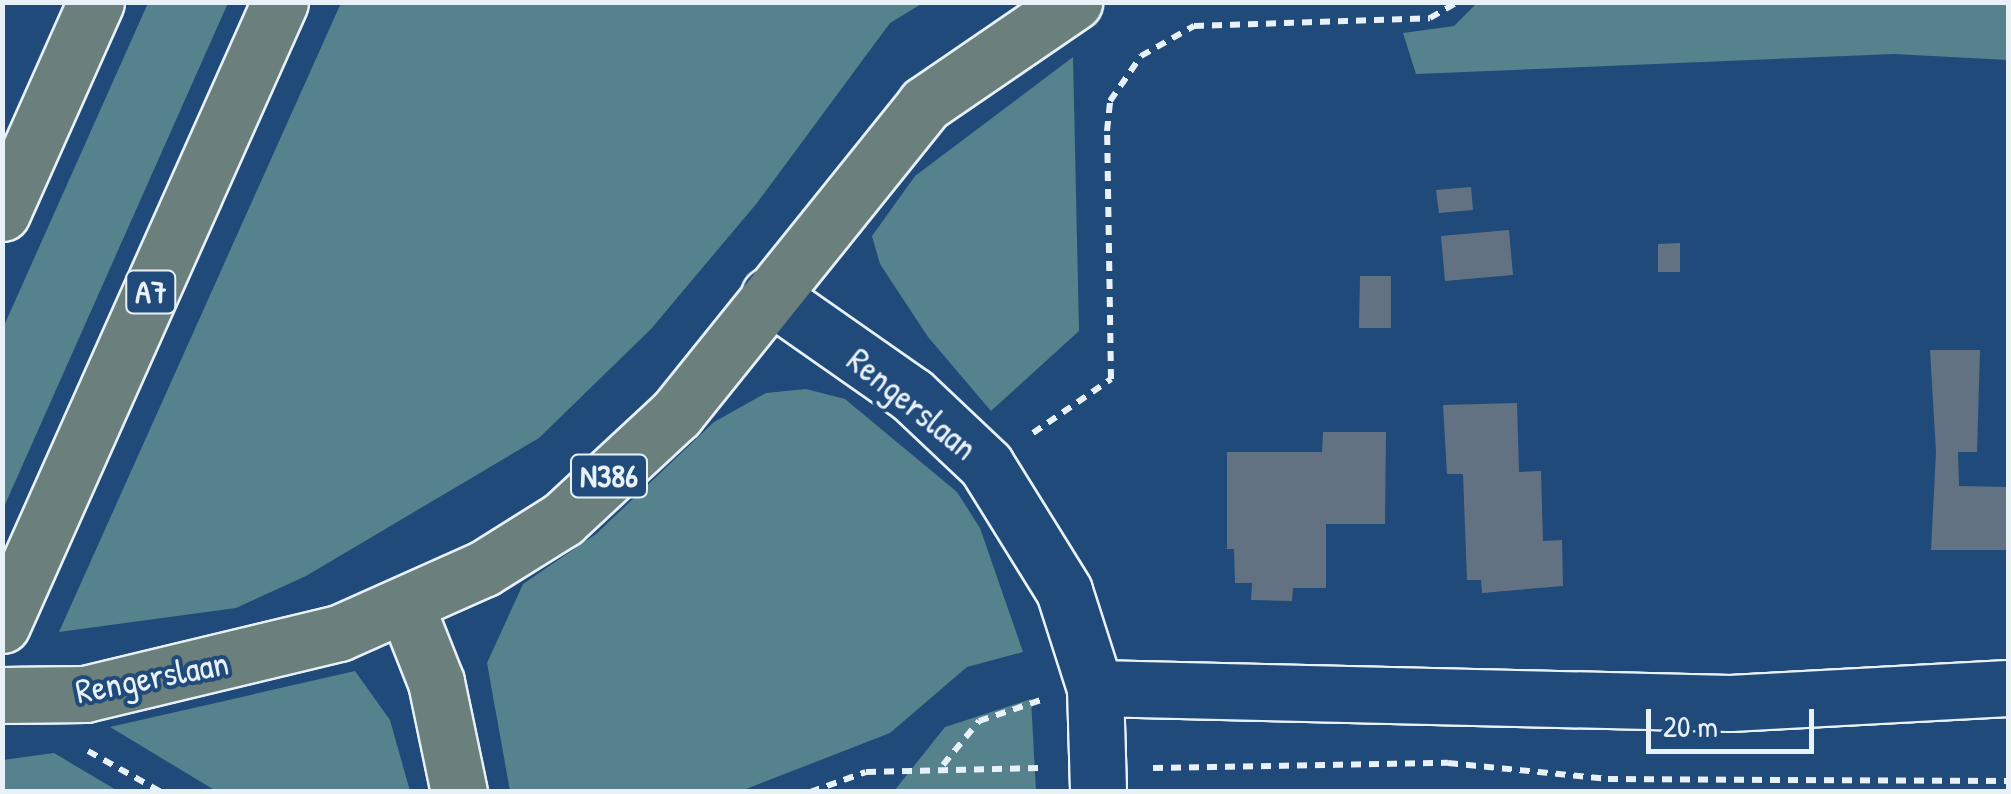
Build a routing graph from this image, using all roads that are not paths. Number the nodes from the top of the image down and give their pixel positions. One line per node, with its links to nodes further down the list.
1 (280, 2): 6 (main road, A7)
2 (1074, 2): 5 (main road, N386)
3 (95, 4): 4 (main road)
4 (2, 212)
5 (769, 295): 7 (main road, Rengerslaan / N386); 8 (street, Rengerslaan)
6 (12, 603)
7 (406, 606): 10 (main road, Rengerslaan / N386); 12 (main road)
8 (1095, 688): 9 (street); 11 (street, Rengerslaan)
9 (2008, 688)
10 (2, 694)
11 (1100, 780)
12 (459, 792)

